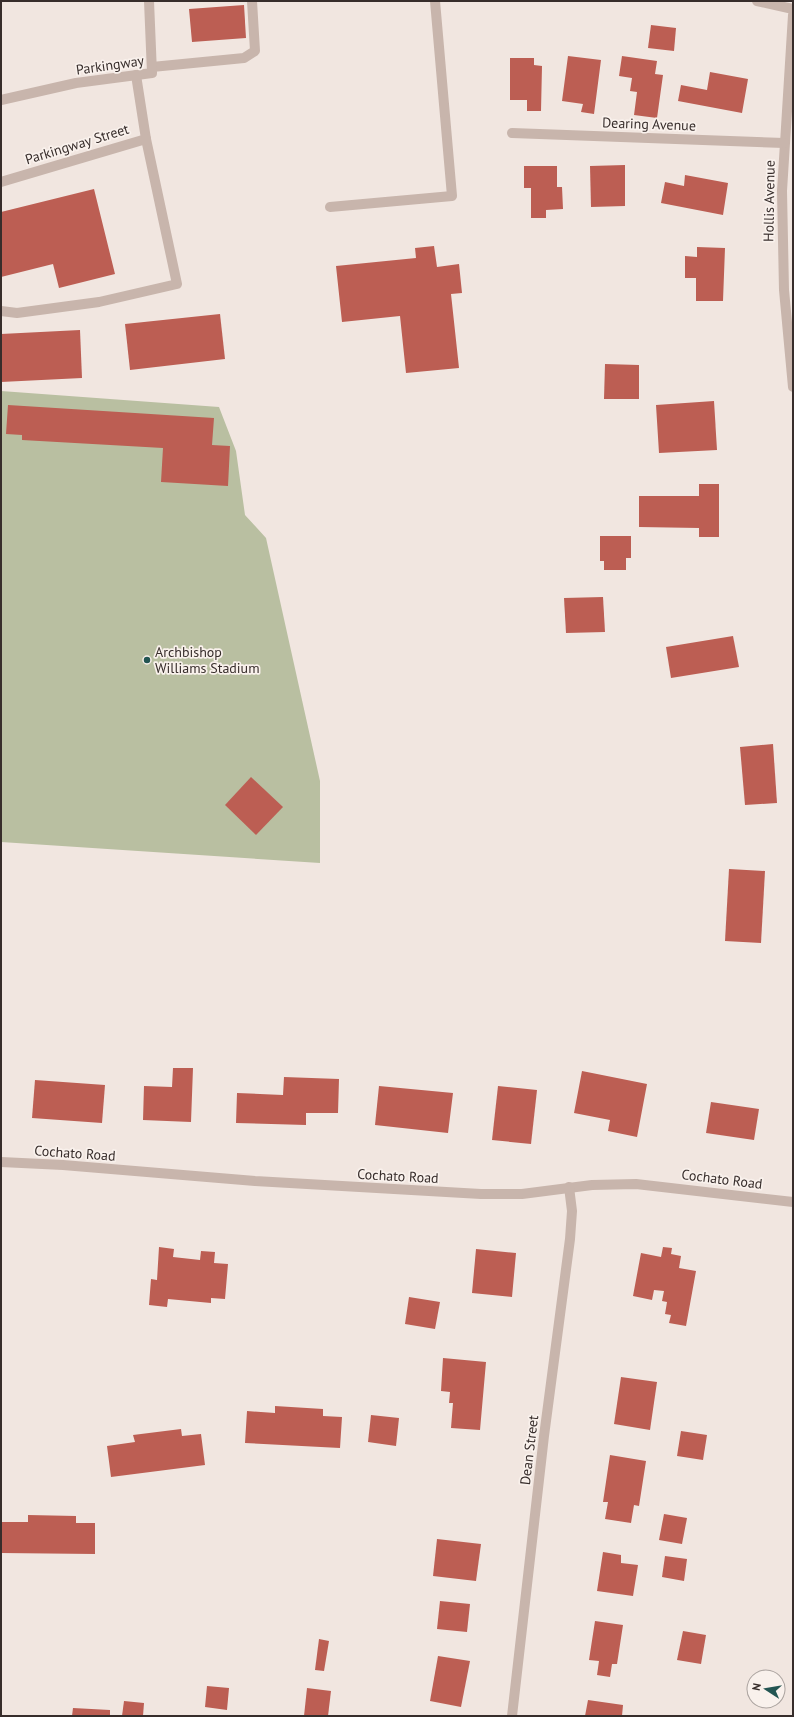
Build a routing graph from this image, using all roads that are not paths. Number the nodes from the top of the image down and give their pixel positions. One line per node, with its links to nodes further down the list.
1 (149, 1): 7 (street, Parkingway)
2 (252, 1): 7 (street)
3 (435, 1): 16 (street)
4 (757, 1): 5 (street)
5 (793, 9)
6 (793, 15): 12 (street, Hollis Avenue)
7 (152, 67): 8 (street, Parkingway)
8 (136, 75): 9 (street, Parkingway); 11 (street, Parkingway Street)
9 (1, 100)
10 (512, 133): 12 (street, Dearing Avenue)
11 (146, 139): 13 (street, Parkingway Street); 17 (street)
12 (784, 143): 14 (street, Hollis Avenue)
13 (1, 182)
14 (782, 191): 15 (street); 18 (street, Hollis Avenue)
15 (793, 191)
16 (330, 208)
17 (1, 311)
18 (793, 387)
19 (1, 1162): 20 (street, Cochato Road)
20 (569, 1187): 21 (street, Cochato Road); 22 (street, Dean Street)
21 (793, 1202)
22 (512, 1716)

